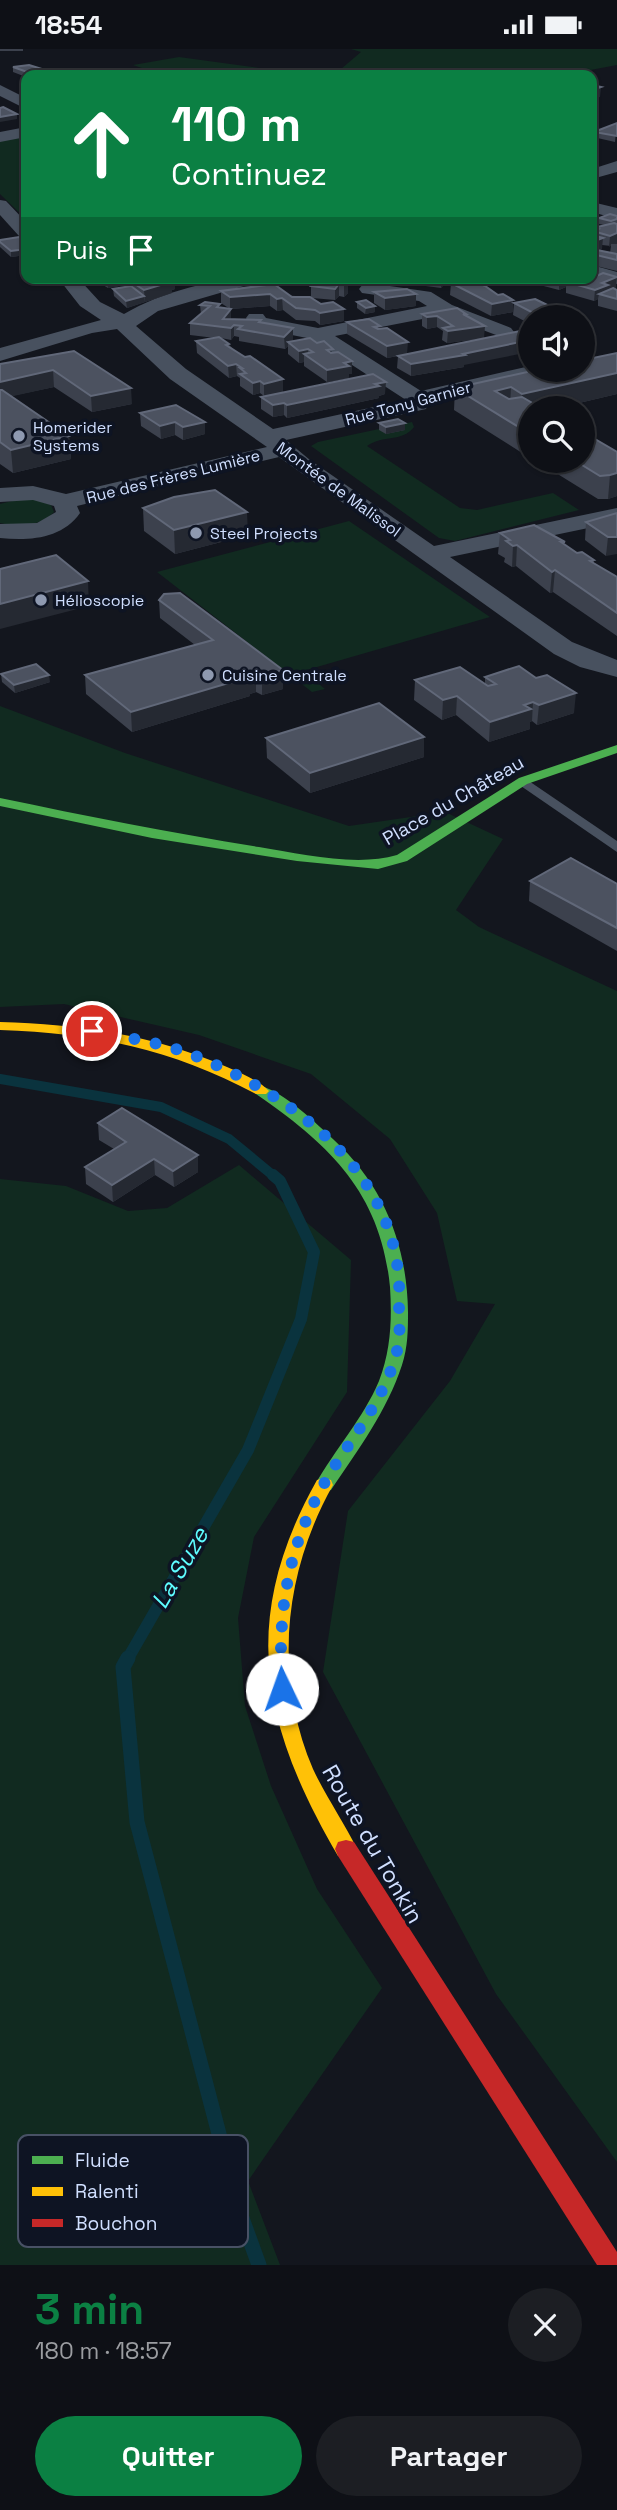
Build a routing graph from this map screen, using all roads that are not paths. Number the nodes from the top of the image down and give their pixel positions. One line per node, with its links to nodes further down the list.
1 (0, 90): 2 (street)
2 (21, 101)
3 (21, 133): 4 (street)
4 (0, 137)
5 (617, 166): 6 (street)
6 (597, 172)
7 (0, 205): 11 (street)
8 (597, 208): 9 (street)
9 (614, 213): 10 (street)
10 (597, 218)
11 (21, 227)
12 (597, 272): 13 (street)
13 (617, 278)
14 (73, 284): 19 (street)
15 (230, 284): 19 (street)
16 (373, 284): 17 (street)
17 (444, 309): 20 (street); 21 (street)
18 (256, 318): 21 (street)
19 (127, 321): 22 (street); 25 (street, Montée de Malissol)
20 (504, 332)
21 (318, 334): 24 (street)
22 (0, 355)
23 (518, 376): 24 (street, Rue Tony Garnier)
24 (418, 398): 25 (street, Rue Tony Garnier)
25 (275, 443): 27 (street, Rue des Frères Lumière); 32 (street, Montée de Malissol)
26 (0, 495): 27 (street)
27 (64, 502): 29 (street)
28 (617, 515): 30 (street)
29 (0, 531)
30 (539, 532): 31 (street); 32 (street)
31 (573, 552)
32 (430, 554): 33 (street, Montée de Malissol)
33 (563, 648): 34 (street, Montée de Malissol); 35 (street, Montée de Malissol)
34 (617, 669)
35 (617, 684)
36 (617, 749): 37 (street, Place du Château)
37 (523, 781): 38 (street, Place du Château); 39 (lane)
38 (0, 802)
39 (617, 848)
40 (0, 1026): 41 (street, Route du Tonkin)
41 (577, 2207): 42 (street, Route du Tonkin); 43 (street, Route du Tonkin)
42 (617, 2256)
43 (611, 2265)

